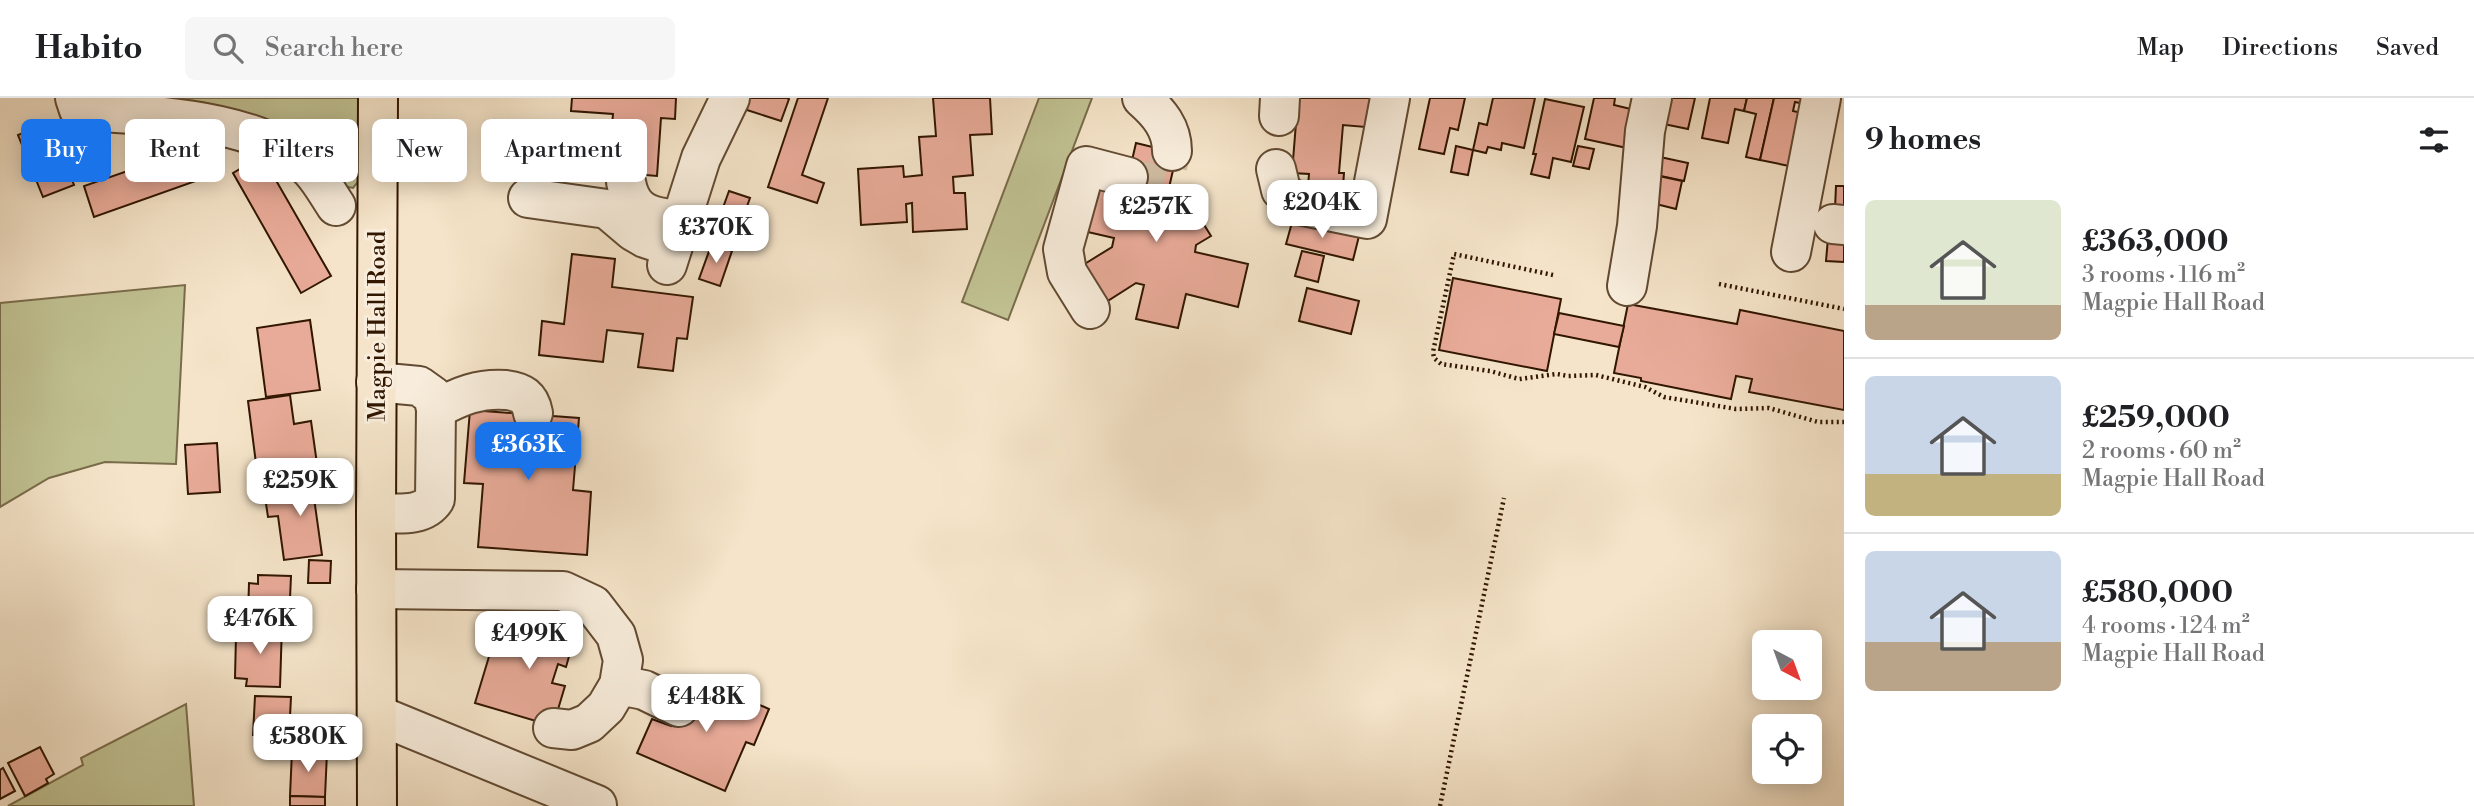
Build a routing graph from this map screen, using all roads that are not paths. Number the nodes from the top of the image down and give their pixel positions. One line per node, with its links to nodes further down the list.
1 (75, 98): 13 (street)
2 (377, 98): 18 (main road, Magpie Hall Road)
3 (730, 98): 14 (street)
4 (1142, 98): 8 (street)
5 (1390, 98): 9 (street)
6 (1652, 98): 16 (street)
7 (1821, 98): 15 (street)
8 (1172, 151)
9 (1276, 169)
10 (1128, 177): 17 (street)
11 (625, 182): 14 (street)
12 (528, 198): 14 (street)
13 (336, 206)
14 (673, 244)
15 (1791, 252)
16 (1627, 286)
17 (1090, 309)
18 (376, 382): 19 (street); 21 (main road, Magpie Hall Road)
19 (436, 409): 20 (street); 21 (street)
20 (533, 413)
21 (376, 513): 22 (main road, Magpie Hall Road)
22 (376, 589): 23 (street); 25 (main road, Magpie Hall Road)
23 (619, 685): 24 (street); 26 (street)
24 (679, 707)
25 (378, 715): 27 (street); 28 (main road, Magpie Hall Road)
26 (553, 728)
27 (597, 805)
28 (377, 806)

